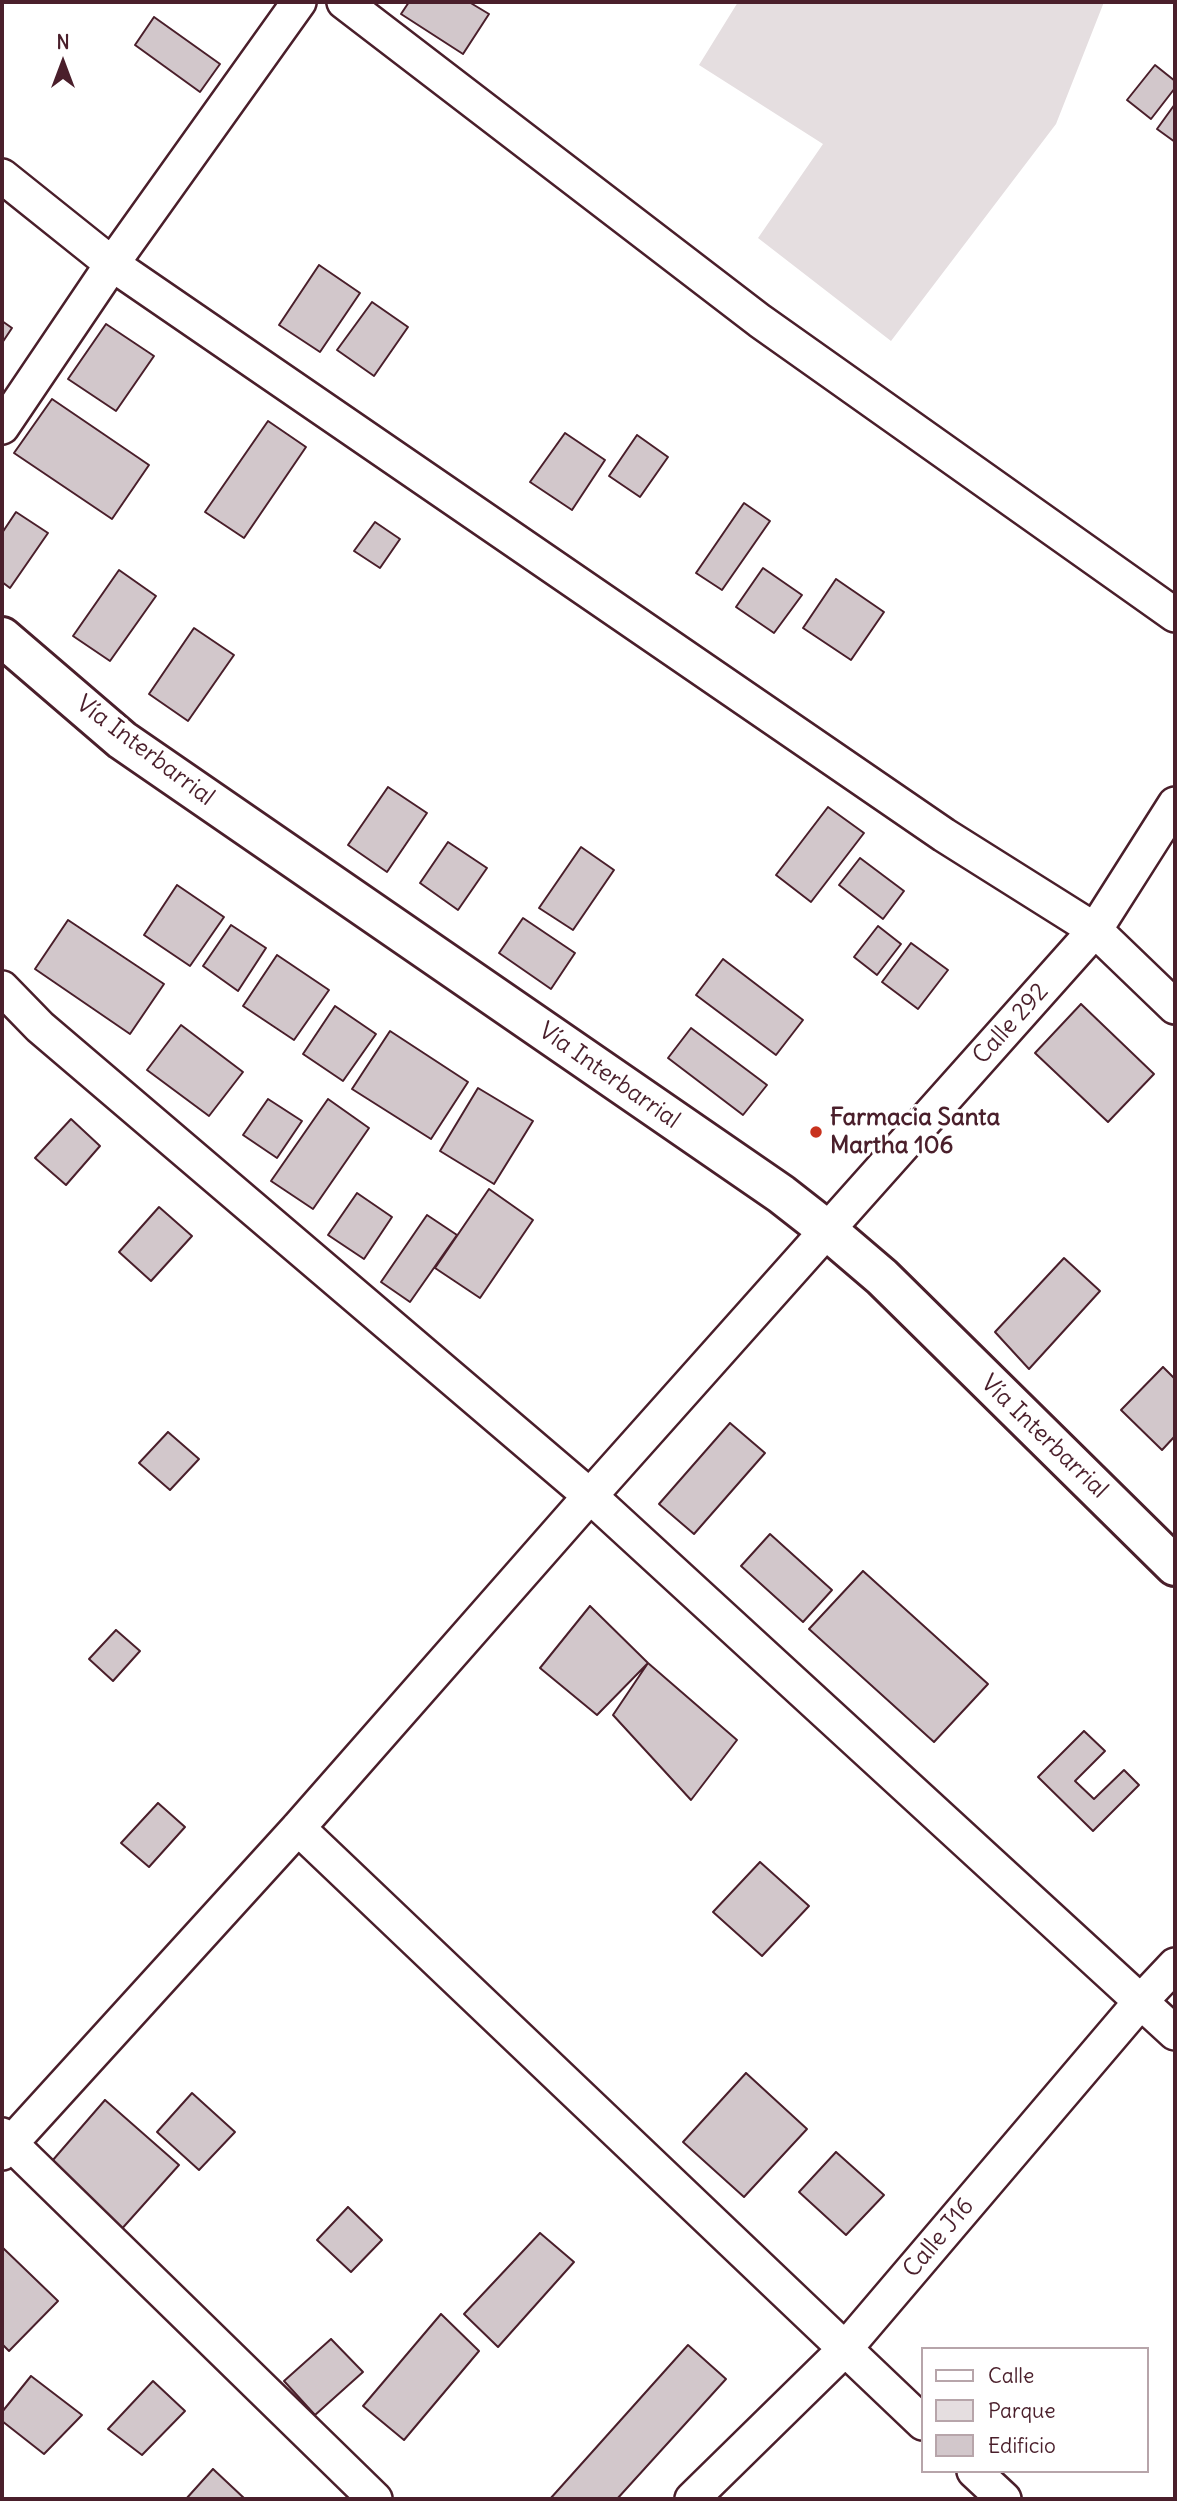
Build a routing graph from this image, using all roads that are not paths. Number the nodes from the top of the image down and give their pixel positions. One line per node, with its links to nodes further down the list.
1 (299, 2): 4 (street)
2 (344, 2): 6 (street)
3 (2, 176): 4 (street)
4 (112, 264): 5 (street); 9 (street)
5 (2, 427)
6 (1175, 615)
7 (2, 637): 12 (main road, Vía Interbarrial)
8 (1175, 804): 9 (street, Calle 292)
9 (1095, 930): 11 (street); 12 (street, Calle 292)
10 (2, 988): 13 (street)
11 (1175, 1007)
12 (827, 1230): 13 (street, Calle 292); 14 (main road, Vía Interbarrial)
13 (590, 1496): 15 (street, Calle 292); 17 (street)
14 (1175, 1566)
15 (298, 1828): 19 (street, Calle 292); 20 (street)
16 (1175, 1965): 17 (street, Calle J16)
17 (1142, 2000): 18 (street); 20 (street, Calle J16)
18 (1175, 2033)
19 (5, 2144): 23 (street)
20 (844, 2350): 21 (street); 24 (street, Calle J16)
21 (922, 2423)
22 (976, 2473): 25 (street)
23 (375, 2499)
24 (692, 2499)
25 (1004, 2499)

